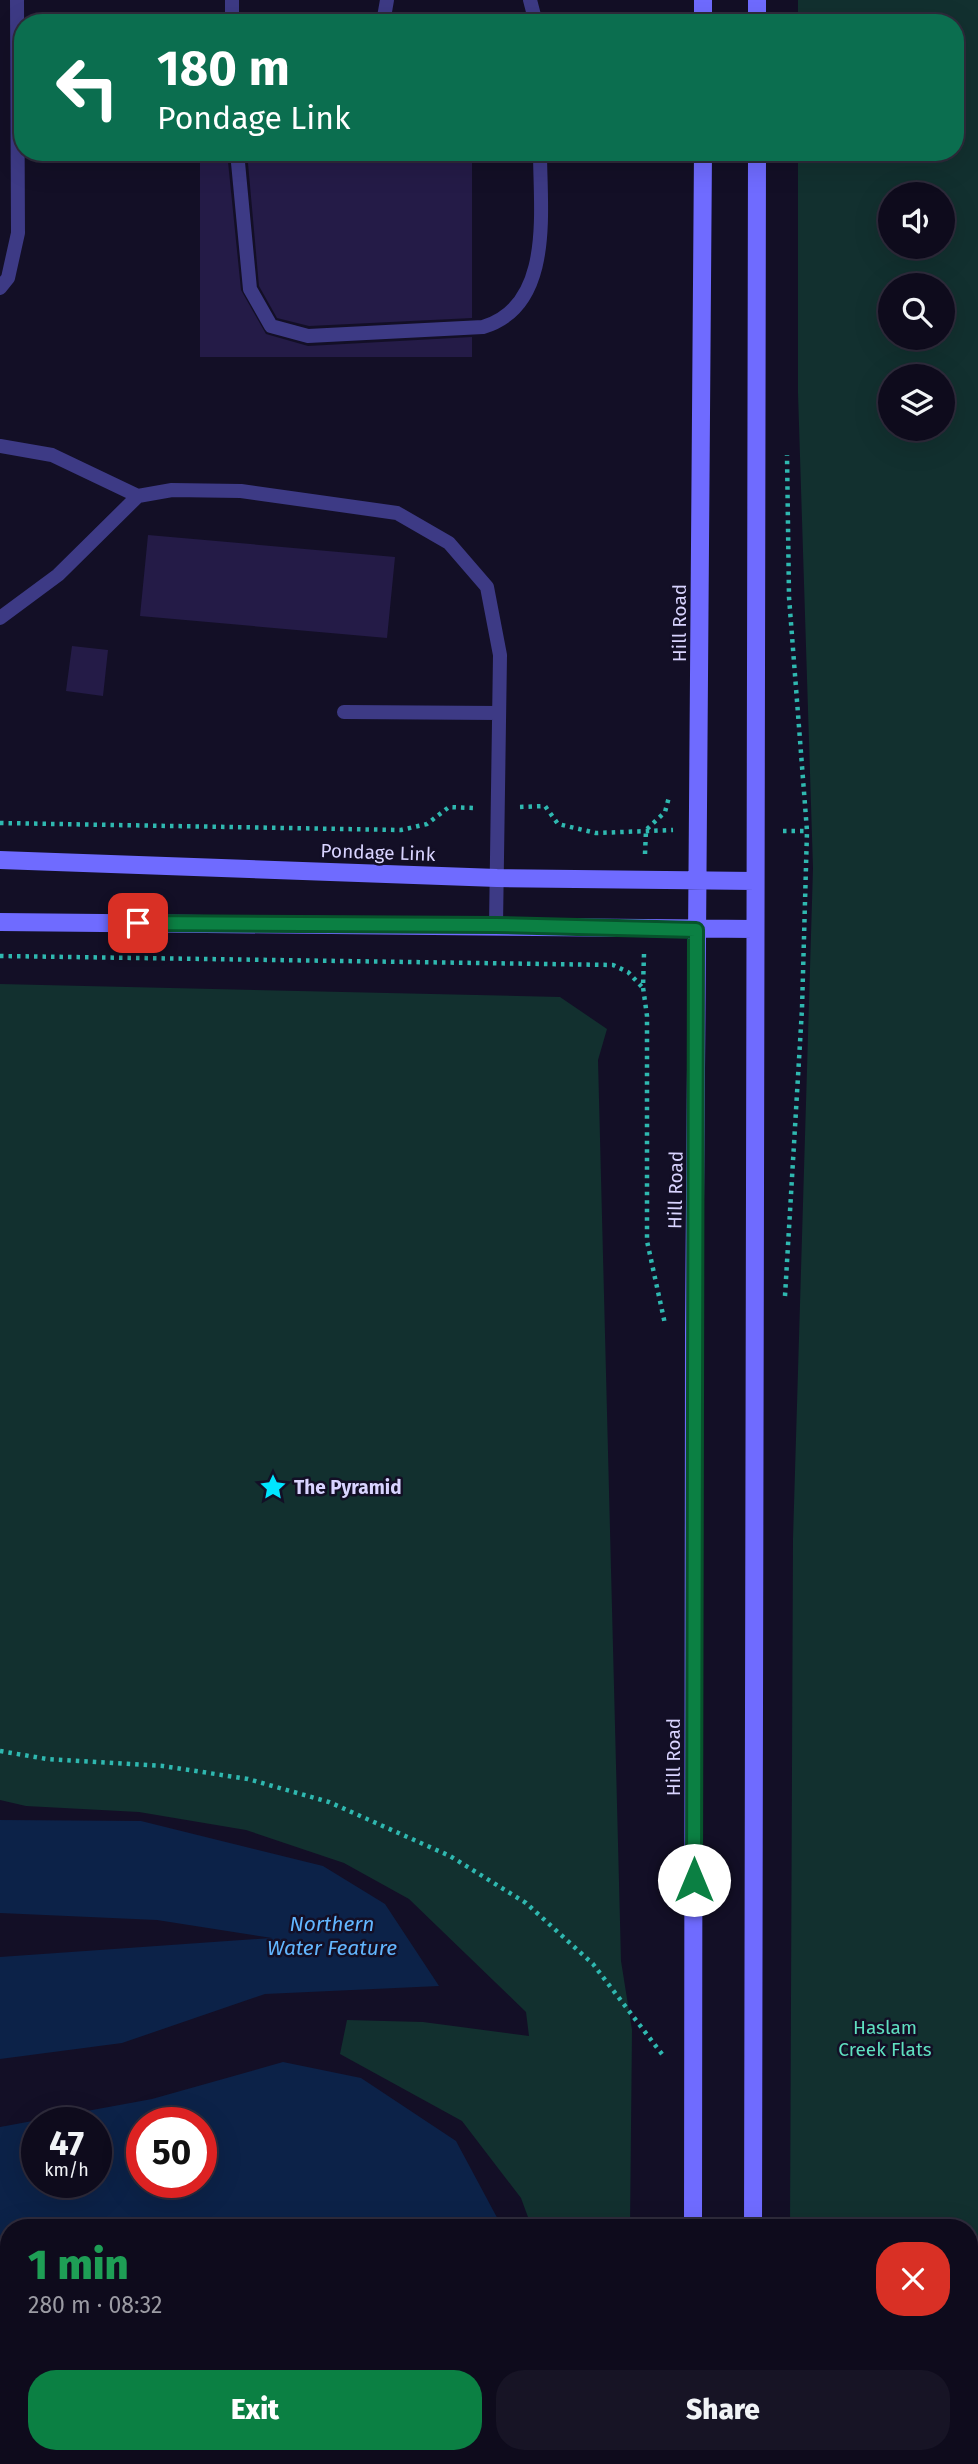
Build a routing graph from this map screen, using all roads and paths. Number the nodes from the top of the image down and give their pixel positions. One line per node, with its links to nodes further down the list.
1 (18, 161): 6 (lane)
2 (238, 161): 3 (lane)
3 (540, 161)
4 (703, 161): 18 (main road, Hill Road)
5 (757, 161): 19 (main road)
6 (0, 288)
7 (0, 446): 9 (lane)
8 (787, 446): 26 (path)
9 (138, 496): 10 (lane); 12 (lane)
10 (0, 618)
11 (344, 712): 12 (lane)
12 (499, 713): 13 (lane)
13 (497, 808): 14 (path); 15 (path); 17 (lane)
14 (0, 823)
15 (646, 830)
16 (0, 860): 17 (main road, Pondage Link)
17 (498, 878): 18 (main road, Pondage Link); 21 (lane)
18 (698, 879): 19 (main road, Pondage Link); 23 (main road, Hill Road)
19 (755, 881): 22 (main road)
20 (0, 922): 21 (main road)
21 (496, 925): 23 (main road)
22 (754, 929): 23 (main road); 30 (main road)
23 (696, 930): 29 (main road, Hill Road)
24 (0, 956): 25 (path)
25 (643, 987)
26 (785, 1299)
27 (0, 1751): 28 (path)
28 (668, 2061)
29 (693, 2219)
30 (752, 2219)

